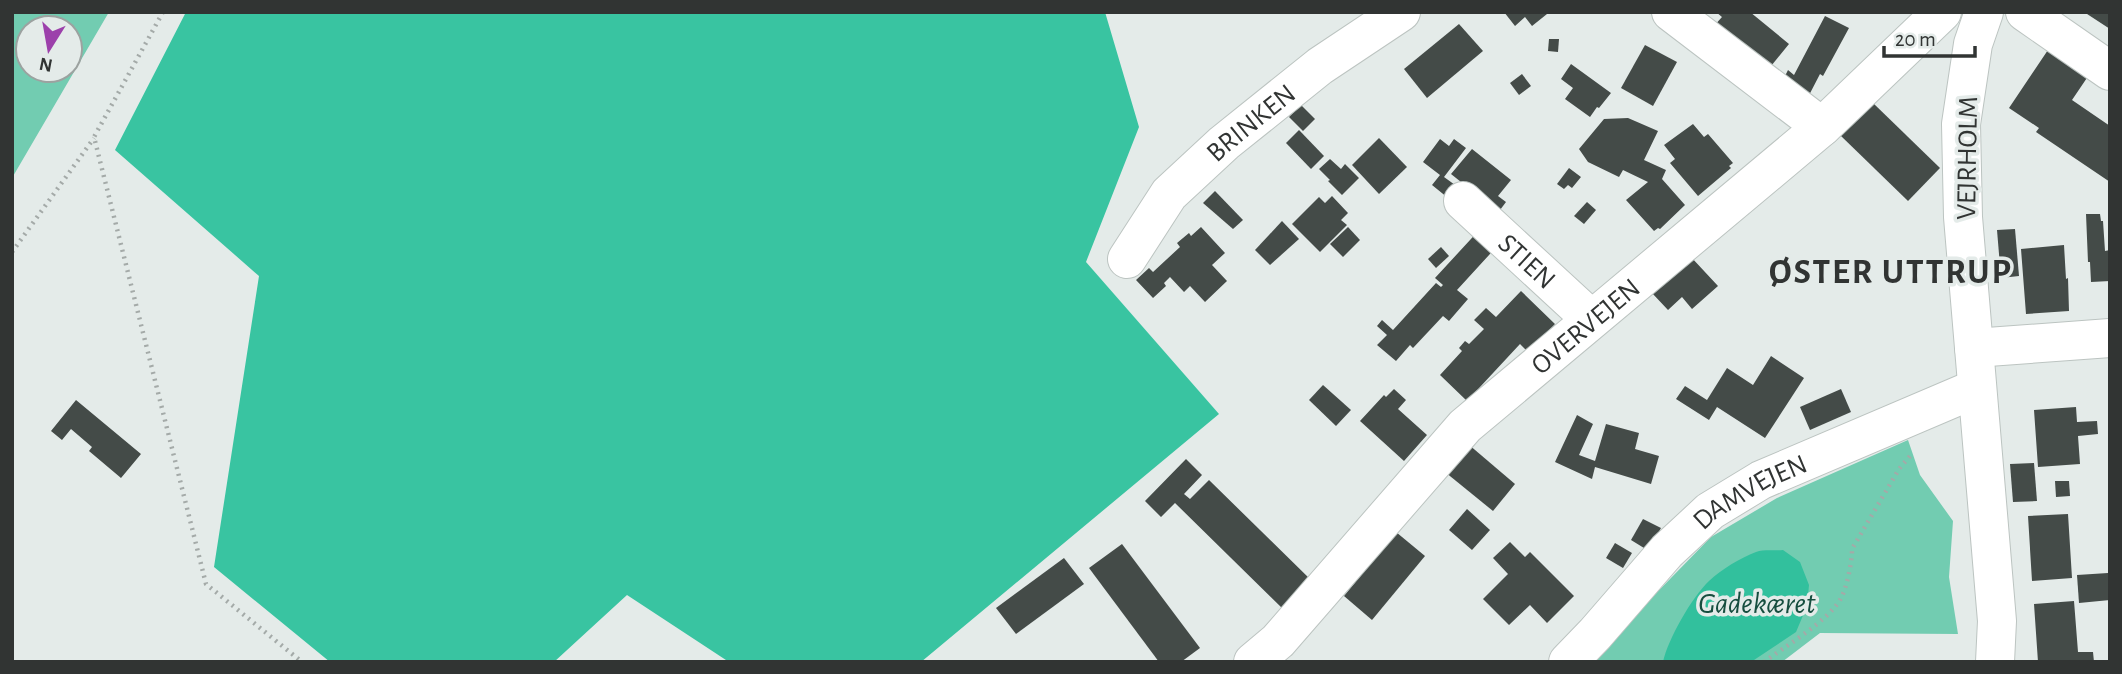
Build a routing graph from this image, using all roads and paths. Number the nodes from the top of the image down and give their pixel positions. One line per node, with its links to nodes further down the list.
1 (163, 12): 9 (path)
2 (1401, 12): 12 (street, BRINKEN)
3 (1671, 12): 8 (street)
4 (1942, 12): 8 (street, OVERVEJEN)
5 (1984, 12): 14 (street, VEJRHOLM)
6 (2025, 12): 7 (street)
7 (2110, 71)
8 (1822, 127): 13 (street, OVERVEJEN)
9 (94, 137): 11 (path); 18 (path)
10 (1463, 201): 13 (street, STIEN)
11 (12, 252)
12 (1126, 259)
13 (1591, 319): 19 (street, OVERVEJEN)
14 (1974, 348): 15 (street); 16 (street, VEJRHOLM)
15 (2109, 349)
16 (1977, 388): 20 (street, DAMVEJEN); 22 (street, VEJRHOLM)
17 (1911, 455): 21 (path)
18 (302, 662)
19 (1253, 662)
20 (1567, 662)
21 (1764, 662)
22 (1995, 662)

